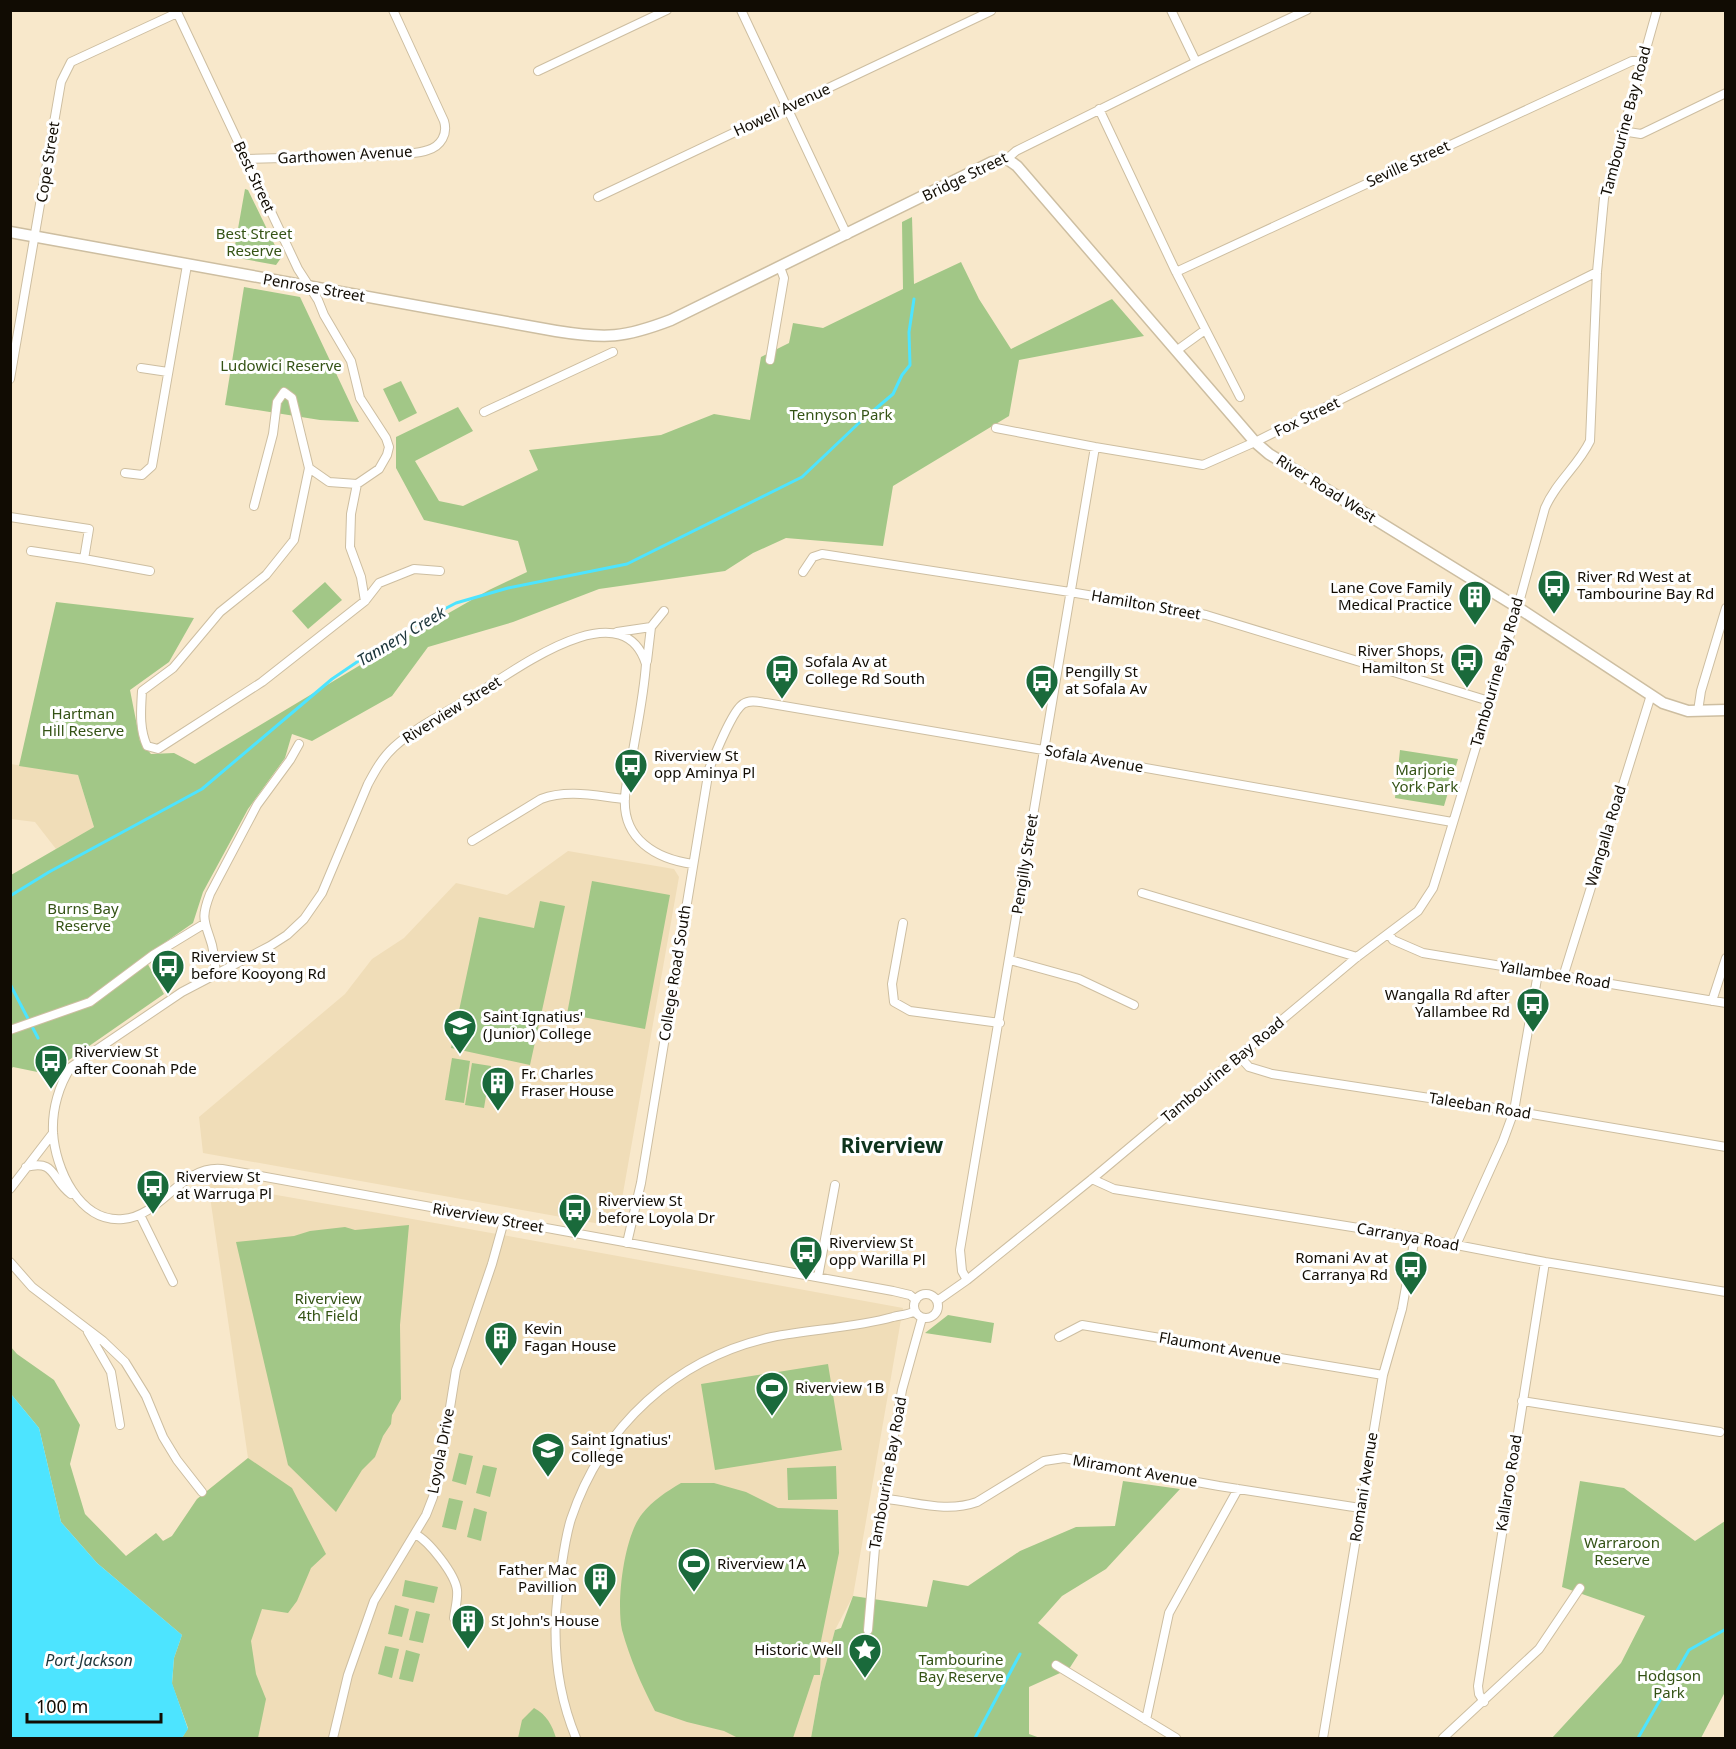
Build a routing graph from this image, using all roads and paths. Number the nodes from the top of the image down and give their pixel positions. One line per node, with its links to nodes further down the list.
1 (393, 10): 16 (street, Garthowen Avenue)
2 (666, 10): 11 (street)
3 (741, 10): 13 (street)
4 (1171, 10): 10 (street)
5 (1307, 10): 10 (street, Bridge Street)
6 (1657, 10): 9 (street, Tambourine Bay Road)
7 (991, 11): 13 (street, Howell Avenue)
8 (176, 12): 16 (street, Best Street); 21 (street, Cope Street)
9 (1642, 61): 15 (street, Tambourine Bay Road); 24 (street, Seville Street)
10 (1196, 62): 14 (street, Bridge Street)
11 (538, 71)
12 (1725, 93): 15 (street)
13 (787, 107): 18 (street, Howell Avenue); 20 (street)
14 (1099, 109): 17 (street, Bridge Street); 24 (street)
15 (1622, 131): 25 (street, Tambourine Bay Road)
16 (246, 159): 26 (street, Best Street)
17 (1006, 159): 20 (main road, Bridge Street); 29 (main road, River Road West)
18 (598, 197)
19 (10, 232): 21 (main road, Penrose Street)
20 (847, 235): 23 (main road, Bridge Street)
21 (36, 236): 22 (main road, Penrose Street); 34 (street, Cope Street)
22 (188, 265): 26 (main road, Penrose Street); 33 (street)
23 (780, 267): 28 (main road, Bridge Street); 31 (street)
24 (1176, 272): 27 (street)
25 (1597, 272): 38 (street, Fox Street); 52 (street, Tambourine Bay Road)
26 (309, 286): 28 (main road, Penrose Street); 42 (street, Best Street)
27 (1205, 330): 29 (street); 35 (street)
28 (619, 336)
29 (1176, 351): 38 (main road, River Road West)
30 (613, 352): 36 (street)
31 (770, 360)
32 (141, 368): 33 (street)
33 (168, 372): 41 (street)
34 (10, 379)
35 (1240, 398)
36 (484, 412)
37 (996, 428): 39 (street, Fox Street)
38 (1255, 442): 39 (street, Fox Street); 52 (main road, River Road West)
39 (1095, 447): 50 (street, Pengilly Street)
40 (309, 468): 42 (street); 43 (street); 51 (street)
41 (125, 473)
42 (357, 484): 51 (street)
43 (254, 507)
44 (10, 517): 46 (street)
45 (32, 551): 46 (street)
46 (84, 559): 47 (street)
47 (150, 571)
48 (440, 571): 51 (street)
49 (803, 573): 50 (street, Hamilton Street)
50 (1070, 592): 59 (street, Hamilton Street); 64 (street, Pengilly Street)
51 (365, 601)
52 (1517, 607): 58 (main road, River Road West); 59 (street, Tambourine Bay Road)
53 (1725, 608): 62 (street)
54 (664, 611): 55 (street)
55 (651, 627): 56 (street, Riverview Street); 57 (street)
56 (609, 633): 57 (street); 77 (street, Riverview Street)
57 (646, 664): 65 (street)
58 (1651, 695): 62 (main road, River Road West); 78 (street, Wangalla Road)
59 (1489, 701): 66 (street, Tambourine Bay Road)
60 (738, 708): 64 (street, Sofala Avenue); 68 (street, College Road South)
61 (1725, 710): 62 (main road, River Road West)
62 (1698, 711)
63 (298, 744): 71 (street)
64 (1044, 750): 66 (street, Sofala Avenue); 75 (street, Pengilly Street)
65 (625, 800): 67 (street); 68 (street)
66 (1452, 822): 72 (street, Tambourine Bay Road)
67 (472, 841)
68 (693, 864): 96 (street, College Road South)
69 (1142, 893): 73 (street)
70 (903, 923): 82 (street)
71 (204, 924): 77 (street); 83 (street)
72 (1389, 934): 73 (street, Tambourine Bay Road); 76 (street, Yallambee Road)
73 (1357, 957): 84 (street, Tambourine Bay Road)
74 (1725, 958): 79 (street)
75 (1010, 960): 81 (street); 82 (street, Pengilly Street)
76 (1538, 973): 78 (street, Yallambee Road); 85 (street)
77 (216, 974): 86 (street, Riverview Street)
78 (1563, 977): 79 (street, Yallambee Road)
79 (1712, 1001): 80 (street, Yallambee Road)
80 (1725, 1003)
81 (1134, 1005)
82 (999, 1023): 101 (street, Pengilly Street)
83 (10, 1030)
84 (1240, 1057): 85 (street, Taleeban Road); 89 (street, Tambourine Bay Road)
85 (1514, 1111): 87 (street, Taleeban Road); 97 (street)
86 (53, 1133): 88 (street); 92 (street, Riverview Street)
87 (1725, 1148)
88 (26, 1167): 91 (street); 92 (street, Riverview Street)
89 (1092, 1179): 95 (street, Carranya Road); 101 (street, Tambourine Bay Road)
90 (835, 1185): 100 (street)
91 (10, 1189)
92 (77, 1198): 93 (street, Riverview Street)
93 (140, 1215): 94 (street, Riverview Street); 102 (street)
94 (504, 1221): 96 (street, Riverview Street); 118 (street, Loyola Drive)
95 (1415, 1237): 97 (street, Carranya Road); 110 (street, Romani Avenue)
96 (627, 1243): 100 (street, Riverview Street)
97 (1456, 1245): 99 (street, Carranya Road)
98 (10, 1262): 108 (street)
99 (1545, 1262): 103 (street, Carranya Road); 111 (street, Kallaroo Road)
100 (818, 1277): 104 (street, Riverview Street)
101 (967, 1280): 105 (street, Tambourine Bay Road)
102 (173, 1282)
103 (1725, 1292)
104 (916, 1300): 105 (street); 106 (street)
105 (938, 1301): 107 (street)
106 (915, 1311): 107 (street); 126 (street)
107 (922, 1318): 116 (street, Tambourine Bay Road)
108 (86, 1328): 112 (street); 115 (street)
109 (1059, 1337): 110 (street, Flaumont Avenue)
110 (1383, 1375): 117 (street, Romani Avenue)
111 (1522, 1401): 113 (street); 123 (street, Kallaroo Road)
112 (120, 1425)
113 (1720, 1432)
114 (1238, 1489): 116 (street, Miramont Avenue); 117 (street, Miramont Avenue); 124 (street)
115 (202, 1492)
116 (886, 1499): 121 (street, Tambourine Bay Road)
117 (1360, 1508): 128 (street, Romani Avenue)
118 (415, 1534): 120 (street); 125 (street, Loyola Drive)
119 (1580, 1588): 123 (street)
120 (454, 1618)
121 (868, 1630)
122 (1056, 1665): 124 (street)
123 (1484, 1702): 129 (street)
124 (1146, 1720): 127 (street)
125 (333, 1738)
126 (576, 1738)
127 (1176, 1738)
128 (1323, 1738)
129 (1443, 1738)

